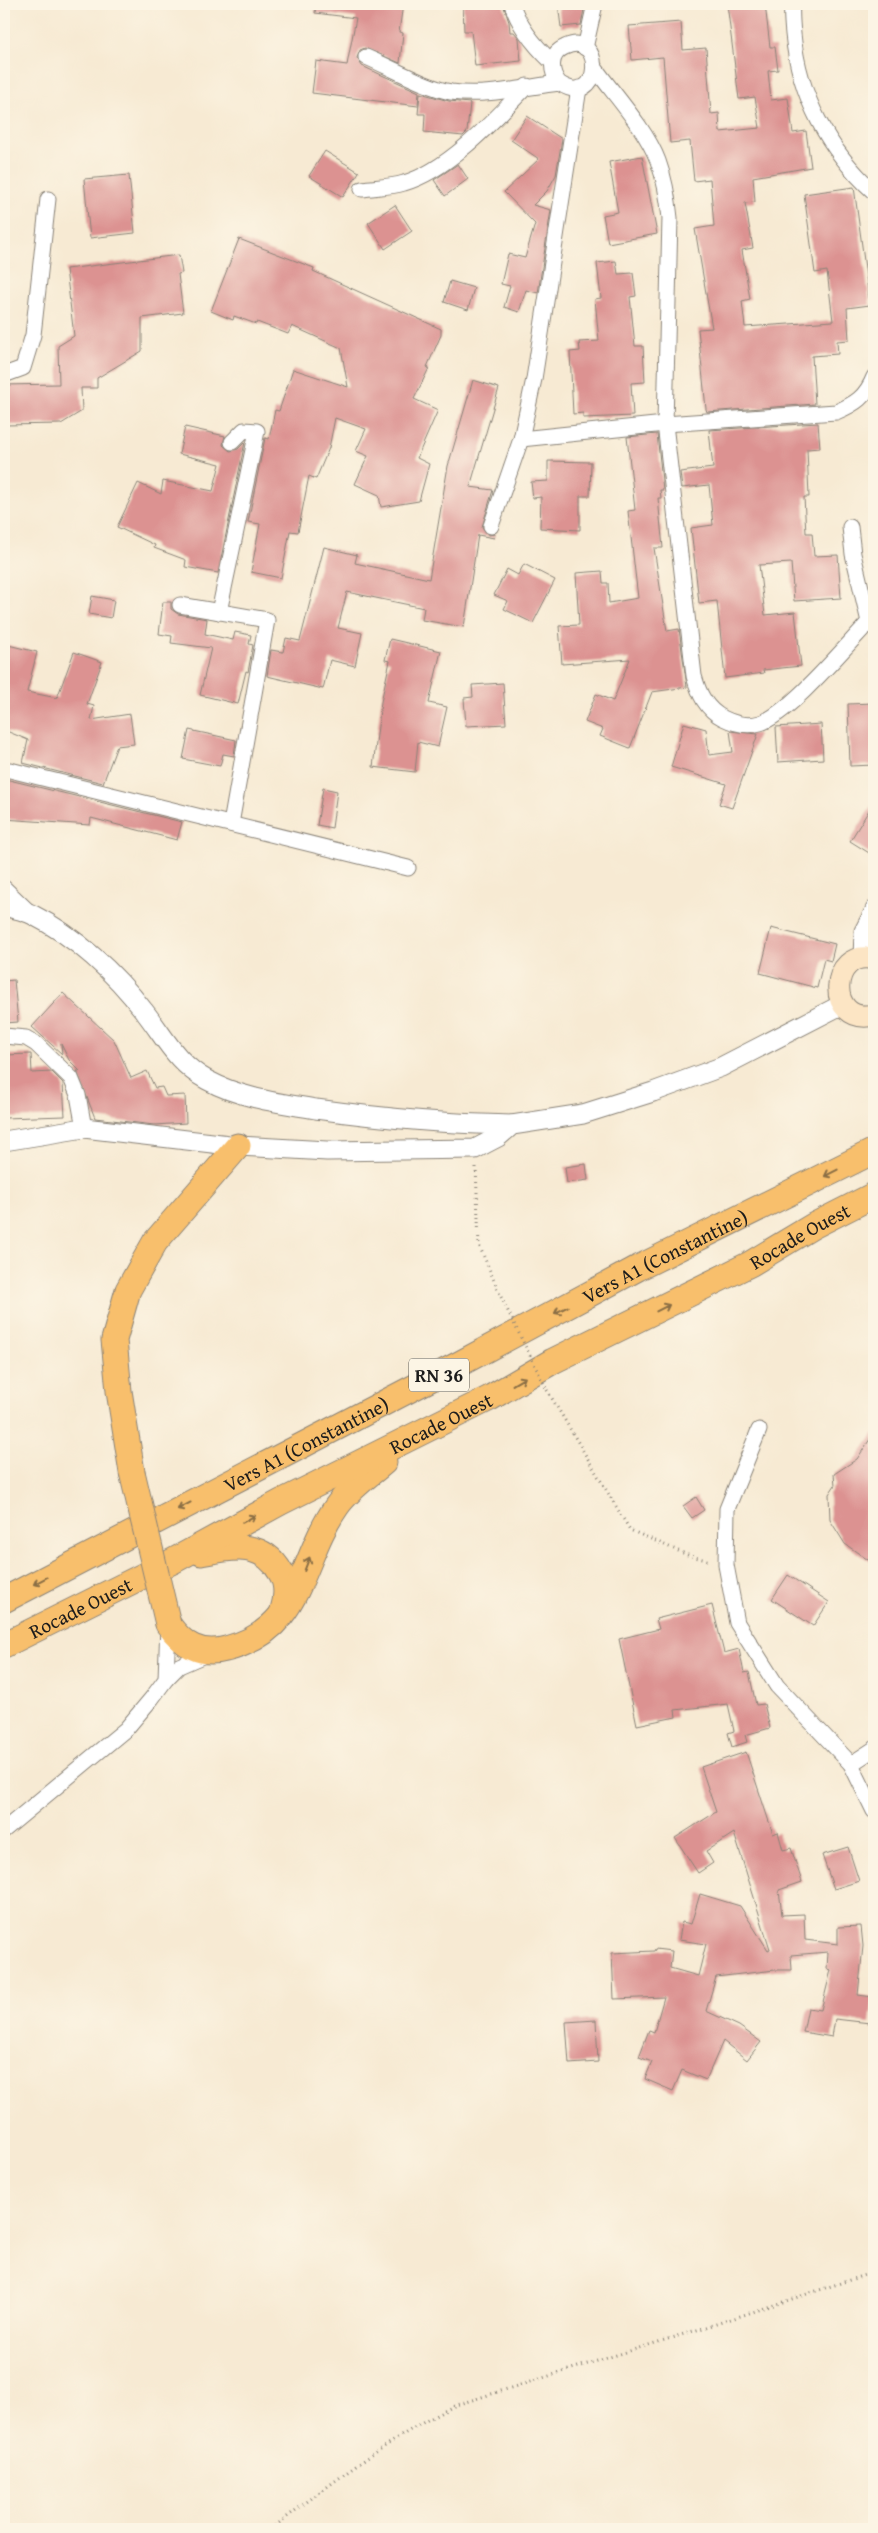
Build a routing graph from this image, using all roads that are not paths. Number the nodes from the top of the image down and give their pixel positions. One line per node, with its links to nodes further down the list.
1 (512, 4): 6 (street)
2 (596, 4): 4 (street)
3 (792, 4): 12 (street)
4 (586, 48): 6 (street); 7 (street)
5 (366, 57): 9 (street)
6 (552, 62): 8 (street)
7 (595, 68): 10 (street); 16 (street)
8 (559, 82): 9 (street); 10 (street)
9 (527, 86): 11 (street)
10 (579, 88): 17 (street)
11 (362, 189)
12 (874, 192)
13 (48, 199): 14 (street)
14 (4, 375)
15 (874, 377): 16 (street)
16 (665, 424): 17 (street); 23 (street)
17 (521, 439): 19 (street)
18 (232, 442): 22 (street)
19 (491, 526)
20 (850, 527): 23 (street)
21 (180, 605): 22 (street)
22 (219, 612): 25 (street)
23 (872, 623)
24 (4, 770): 25 (street)
25 (231, 824): 26 (street)
26 (408, 868)
27 (4, 888): 30 (street)
28 (4, 906): 30 (street)
29 (874, 908): 31 (street)
30 (32, 914): 35 (street)
31 (867, 959): 32 (main road)
32 (843, 1004): 33 (main road); 35 (street)
33 (874, 1015)
34 (4, 1036): 36 (street)
35 (512, 1125): 38 (street)
36 (84, 1128): 37 (street); 38 (street)
37 (4, 1142)
38 (238, 1146): 46 (highway, bridge)
39 (874, 1151): 44 (highway, Vers A1 (Constantine) / RN 36, one-way to 44)
40 (874, 1195): 42 (highway, Rocade Ouest, one-way to 40)
41 (759, 1430): 51 (street)
42 (420, 1431): 43 (highway, Rocade Ouest, one-way to 42); 45 (highway, one-way to 42)
43 (172, 1561): 45 (highway); 47 (highway, Rocade Ouest)
44 (4, 1600)
45 (276, 1622): 48 (highway)
46 (168, 1624): 48 (highway); 49 (street)
47 (4, 1645)
48 (211, 1652): 49 (street)
49 (166, 1679): 53 (street)
50 (874, 1749): 51 (street)
51 (851, 1764): 52 (street)
52 (874, 1811)
53 (4, 1830)

